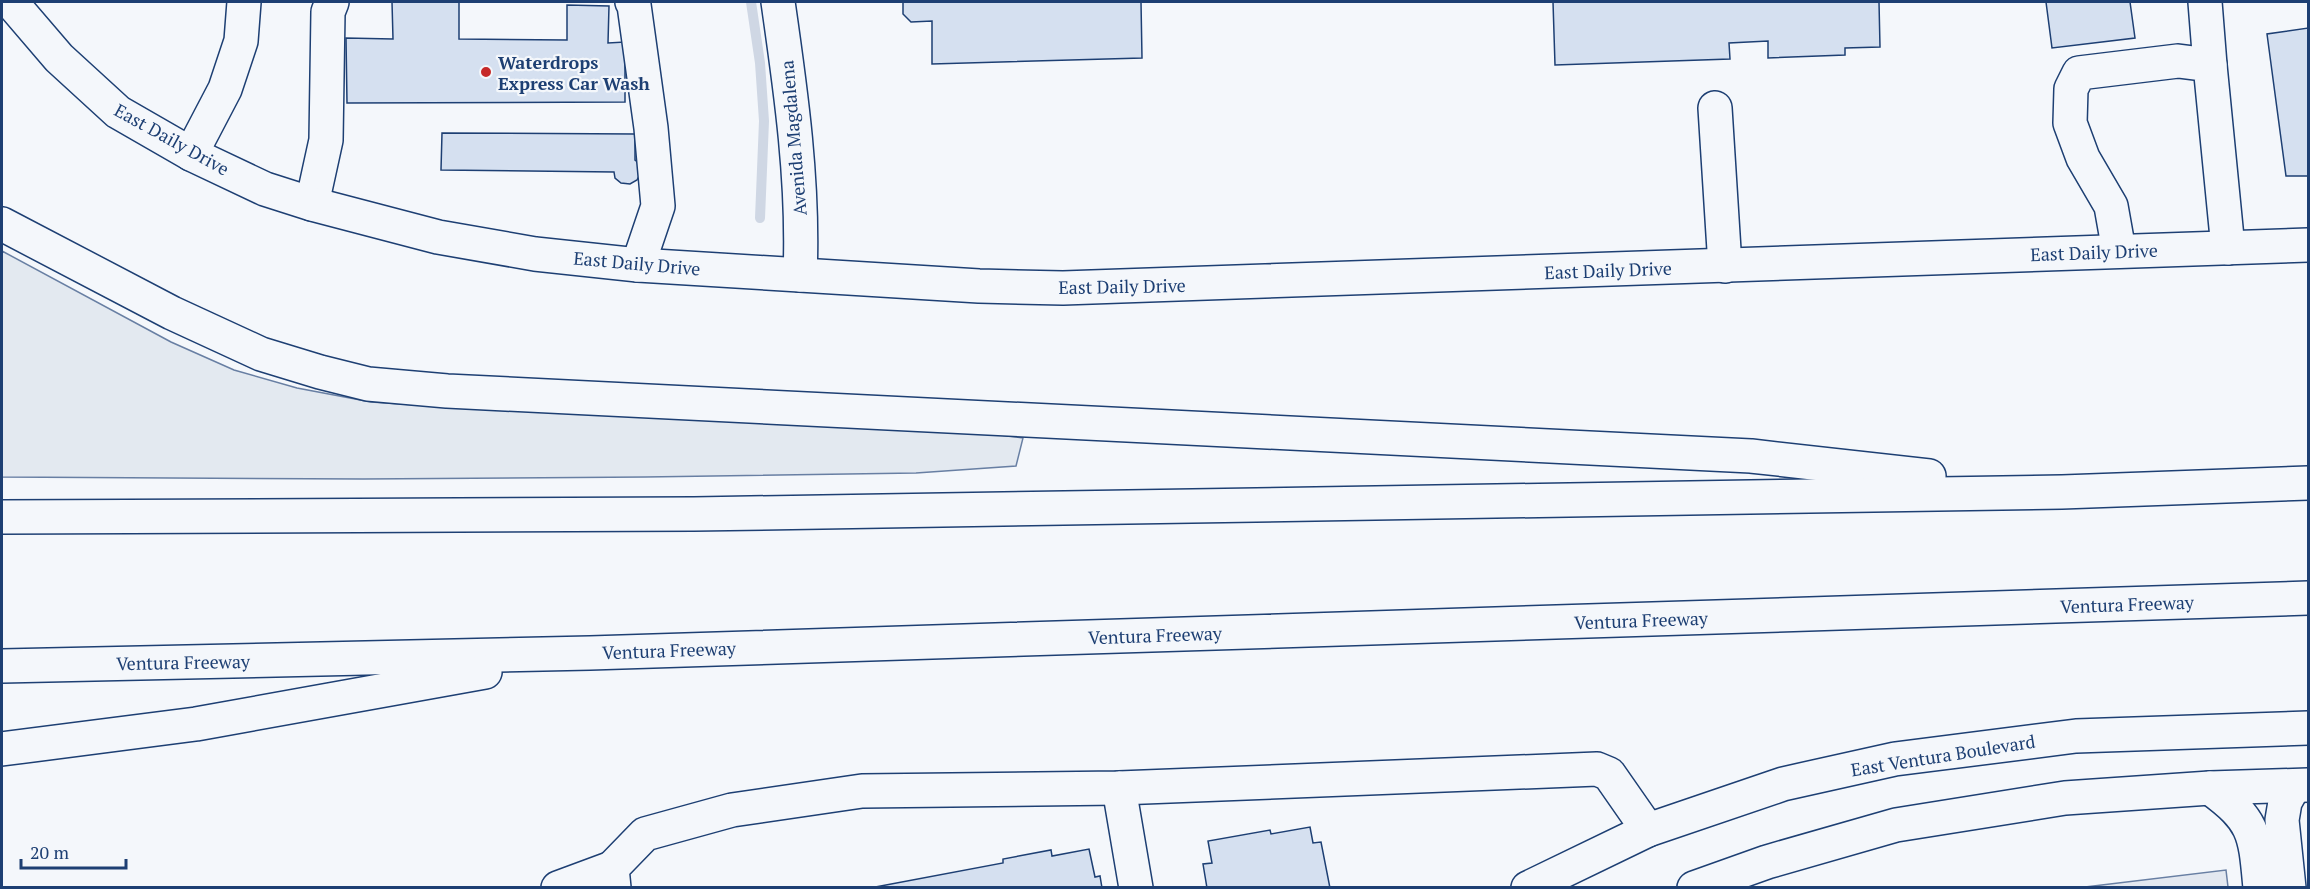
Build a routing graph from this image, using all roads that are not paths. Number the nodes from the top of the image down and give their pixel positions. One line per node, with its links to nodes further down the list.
1 (10, 2): 9 (main road, East Daily Drive)
2 (244, 2): 9 (main road)
3 (332, 2): 10 (main road)
4 (632, 2): 15 (main road)
5 (778, 2): 17 (main road, Avenida Magdalena)
6 (2205, 2): 7 (main road)
7 (2210, 65): 13 (main road); 14 (main road)
8 (1715, 108): 16 (main road)
9 (191, 154): 10 (main road, East Daily Drive)
10 (312, 204): 15 (main road, East Daily Drive)
11 (2, 225): 19 (main road)
12 (2308, 245): 13 (main road, East Daily Drive)
13 (2228, 248): 14 (main road, East Daily Drive)
14 (2120, 251): 16 (main road, East Daily Drive)
15 (638, 265): 17 (main road, East Daily Drive)
16 (1725, 266): 17 (main road, East Daily Drive)
17 (800, 275)
18 (2308, 483): 19 (main road)
19 (2062, 492): 20 (main road)
20 (2, 517)
21 (2308, 598): 22 (main road, Ventura Freeway)
22 (590, 653): 23 (main road, Ventura Freeway); 25 (main road)
23 (2, 666)
24 (2308, 728): 29 (main road, East Ventura Boulevard)
25 (2, 749)
26 (2301, 786): 28 (main road); 36 (main road)
27 (1119, 788): 29 (main road); 30 (main road); 32 (main road)
28 (2210, 788): 34 (main road); 35 (main road)
29 (1648, 830): 33 (main road, East Ventura Boulevard)
30 (613, 878): 31 (main road)
31 (558, 888)
32 (1136, 888)
33 (1528, 888)
34 (1694, 888)
35 (2260, 888)
36 (2289, 888)

